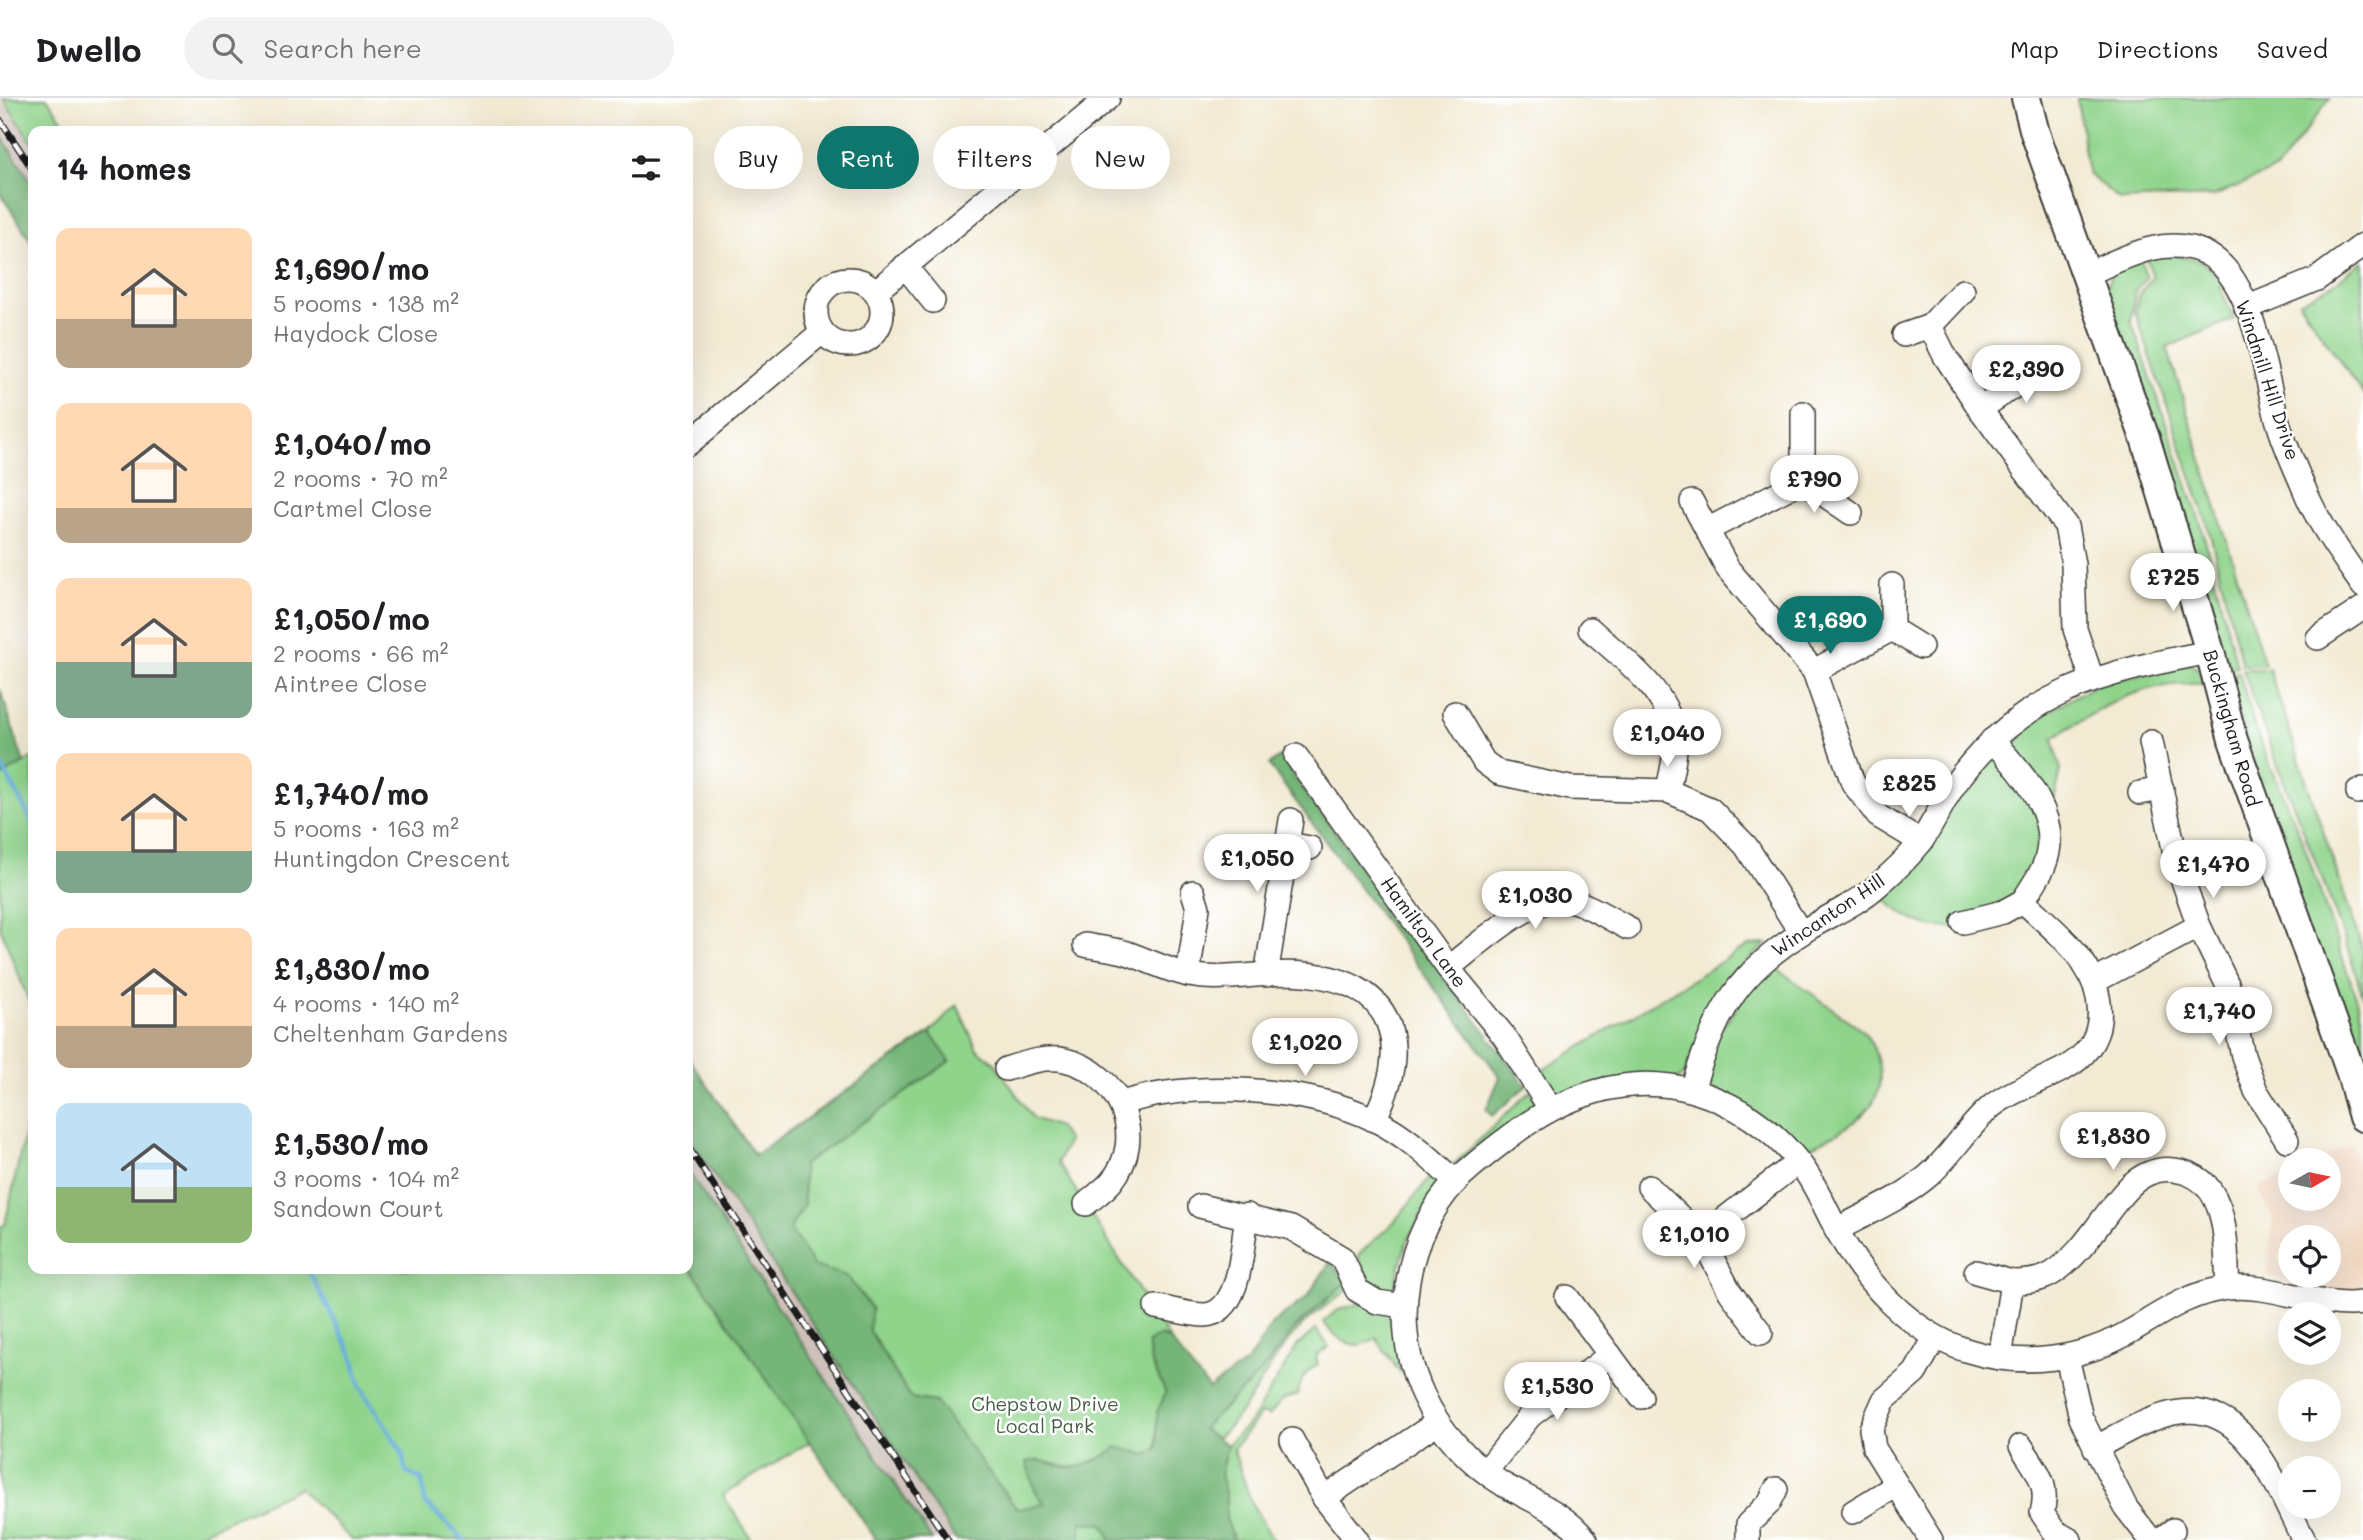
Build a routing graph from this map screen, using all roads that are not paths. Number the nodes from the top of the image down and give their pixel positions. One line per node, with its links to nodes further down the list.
1 (1108, 98): 4 (street)
2 (2026, 98): 5 (main road, Buckingham Road)
3 (2363, 245): 9 (street)
4 (905, 266): 6 (street); 8 (street)
5 (2087, 274): 9 (street, Windmill Hill Drive); 28 (main road, Buckingham Road)
6 (876, 291): 11 (street); 11 (street)
7 (1963, 291): 10 (street)
8 (933, 301)
9 (2246, 308): 22 (street, Windmill Hill Drive)
10 (1930, 326): 12 (street); 14 (street)
11 (822, 332): 16 (street)
12 (1904, 335)
13 (2055, 369): 14 (street)
14 (1980, 409): 30 (street)
15 (1803, 413): 17 (street)
16 (693, 440)
17 (1803, 480): 19 (street); 20 (street)
18 (1692, 502): 20 (street)
19 (1851, 513)
20 (1707, 530): 29 (street)
21 (1892, 585): 25 (street)
22 (2363, 586)
23 (2363, 608): 26 (street)
24 (1590, 629): 35 (street)
25 (1892, 629): 27 (street); 29 (street)
26 (2318, 638)
27 (1921, 647)
28 (2210, 652): 30 (street, Wincanton Hill); 53 (main road, Buckingham Road)
29 (1814, 671): 37 (street)
30 (2092, 679): 32 (street, Wincanton Hill)
31 (1455, 713): 35 (street)
32 (1992, 740): 37 (street, Wincanton Hill); 39 (street)
33 (2151, 742): 41 (street)
34 (1296, 756): 45 (street, Hamilton Lane)
35 (1668, 791): 43 (street)
36 (1291, 820): 47 (street)
37 (1921, 842): 43 (street, Wincanton Hill)
38 (1193, 892): 46 (street)
39 (2023, 901): 40 (street); 48 (street)
40 (1962, 922)
41 (2199, 926): 48 (street); 55 (street)
42 (1628, 928): 45 (street)
43 (1801, 933): 50 (street, Wincanton Hill)
44 (1085, 945): 46 (street)
45 (1448, 968): 52 (street, Hamilton Lane)
46 (1188, 975): 47 (street)
47 (1266, 975): 54 (street)
48 (2095, 981): 62 (street)
49 (1006, 1069): 51 (street)
50 (1692, 1090): 52 (street); 56 (street)
51 (1122, 1103): 54 (street); 59 (street)
52 (1550, 1108): 57 (street)
53 (2363, 1117)
54 (1374, 1120): 57 (street)
55 (2287, 1140)
56 (1798, 1161): 62 (street); 63 (street)
57 (1456, 1182): 69 (street)
58 (1649, 1187): 63 (street)
59 (1086, 1204)
60 (1200, 1206): 61 (street)
61 (1247, 1215): 69 (street); 70 (street)
62 (1836, 1230): 72 (street)
63 (1701, 1237): 71 (street)
64 (1976, 1272): 65 (street)
65 (2012, 1282): 66 (street); 75 (street)
66 (2228, 1288): 68 (street); 74 (street)
67 (1567, 1297): 73 (street)
68 (2363, 1303)
69 (1405, 1306): 77 (street)
70 (1156, 1307)
71 (1761, 1333)
72 (1935, 1338): 75 (street); 82 (street)
73 (1610, 1355): 76 (street); 81 (street)
74 (2067, 1357): 75 (street); 80 (street)
75 (2000, 1358)
76 (1642, 1397)
77 (1438, 1422): 81 (street); 84 (street)
78 (1293, 1440): 84 (street)
79 (2020, 1445): 90 (street)
80 (2095, 1448): 91 (street); 92 (street)
81 (1486, 1471): 87 (street)
82 (1897, 1485): 85 (street); 89 (street)
83 (1776, 1489): 88 (street)
84 (1324, 1498): 86 (street)
85 (1853, 1512)
86 (1357, 1540)
87 (1586, 1540)
88 (1748, 1540)
89 (1931, 1540)
90 (2070, 1540)
91 (2151, 1540)
92 (2304, 1540)

